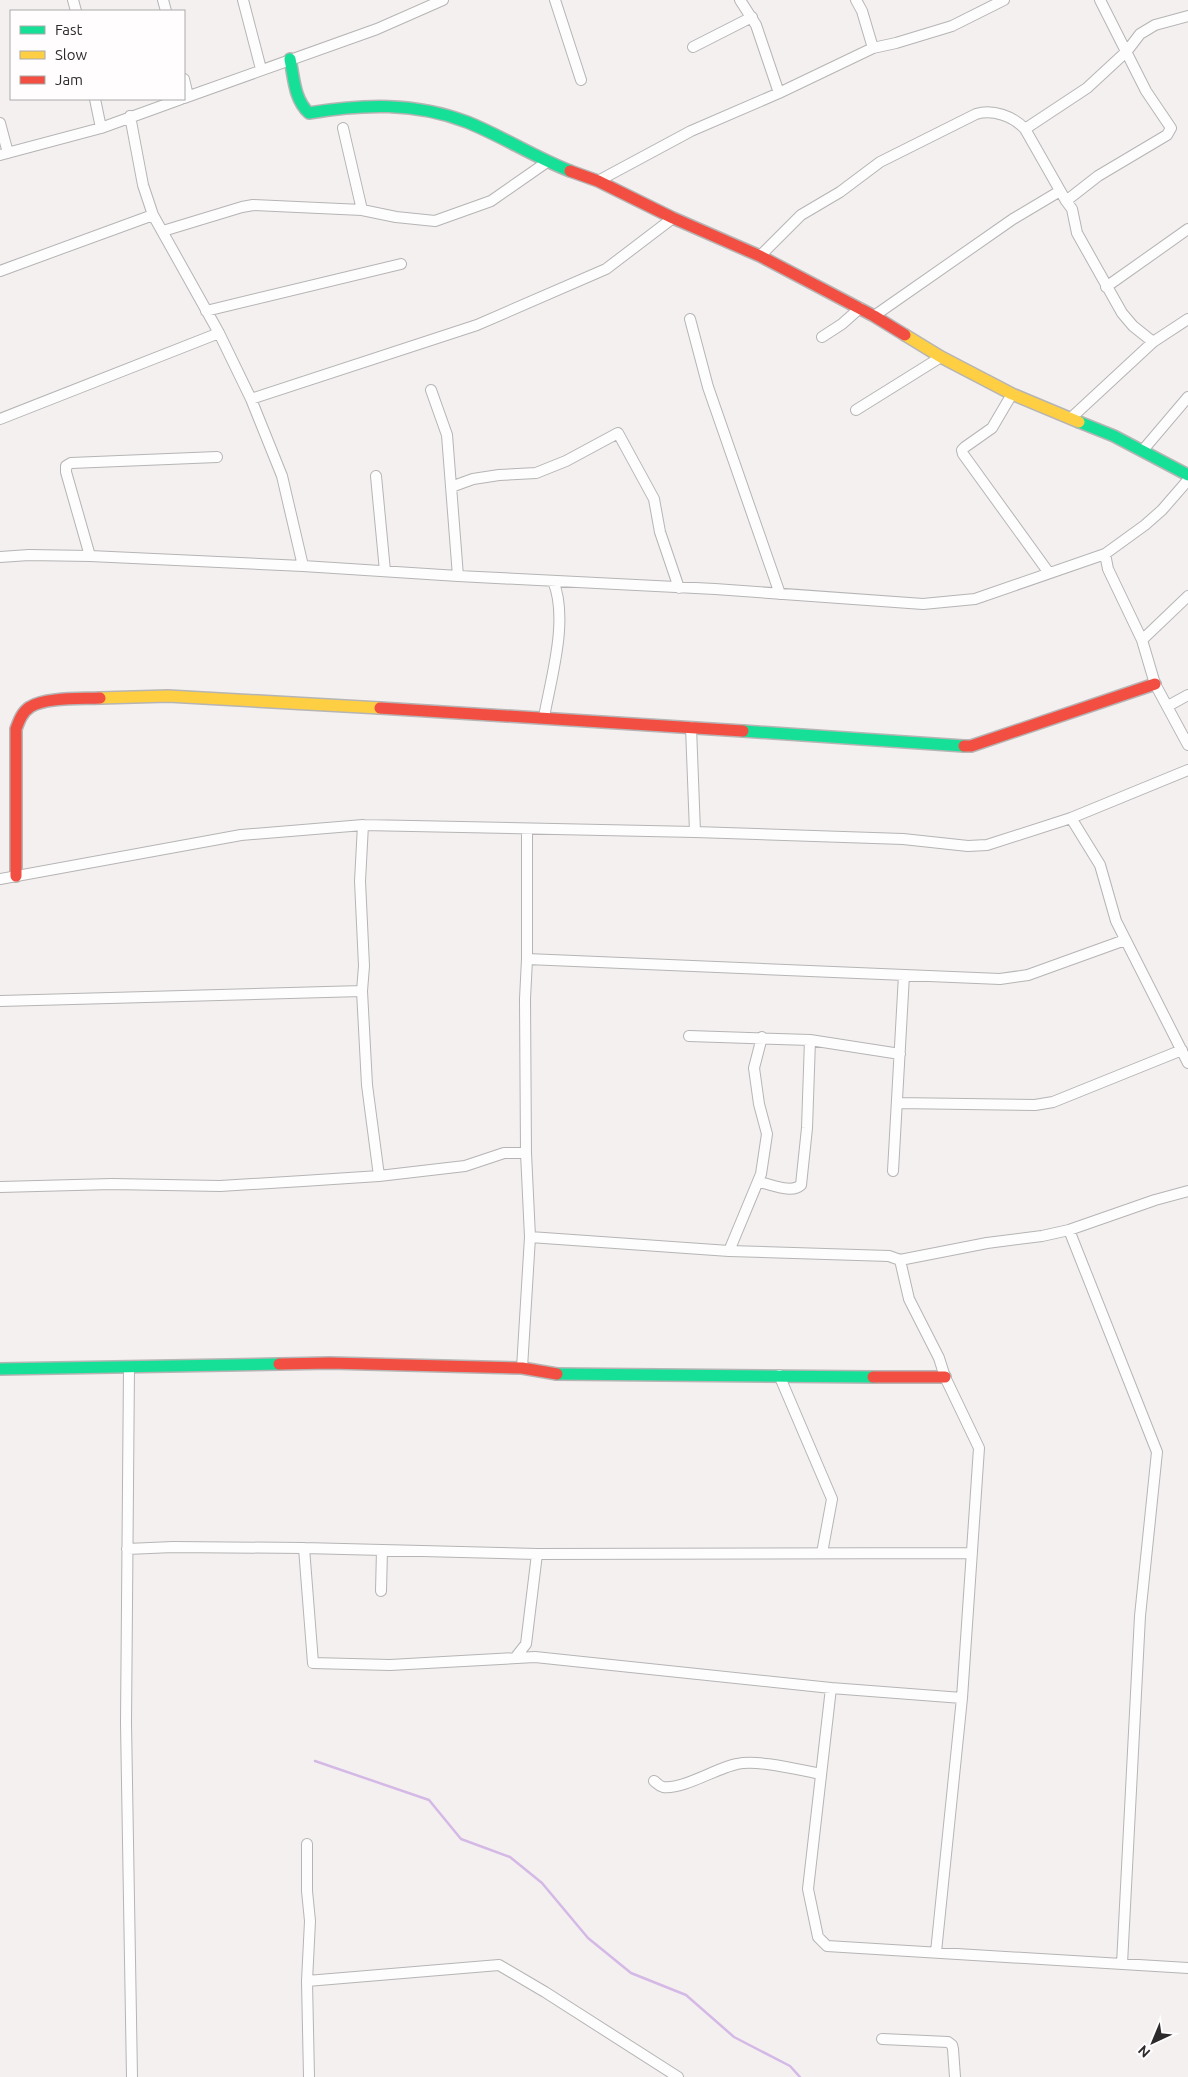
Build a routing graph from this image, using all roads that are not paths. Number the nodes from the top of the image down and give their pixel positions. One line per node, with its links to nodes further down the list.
1 (242, 0): 14 (street)
2 (443, 0): 13 (street)
3 (740, 0): 9 (street)
4 (856, 0): 11 (street)
5 (1004, 0): 11 (street)
6 (1100, 0): 12 (street)
7 (557, 1): 15 (street)
8 (1188, 16): 12 (street)
9 (752, 17): 10 (street); 16 (street)
10 (693, 47)
11 (872, 48): 16 (street)
12 (1126, 51): 24 (street); 29 (street)
13 (290, 59): 14 (street); 26 (street)
14 (261, 69): 17 (street)
15 (581, 80)
16 (780, 93): 27 (street)
17 (185, 98)
18 (95, 100): 22 (street)
19 (178, 100): 20 (street)
20 (130, 116): 22 (street); 31 (street)
21 (0, 123): 25 (street)
22 (101, 128): 25 (street)
23 (343, 128): 30 (street)
24 (1025, 129): 28 (street); 35 (street)
25 (4, 154)
26 (547, 162): 27 (street); 30 (street)
27 (598, 181): 32 (street)
28 (1060, 191): 29 (street); 41 (street)
29 (1066, 201): 38 (street)
30 (362, 210): 34 (street)
31 (153, 215): 34 (street); 37 (street)
32 (673, 218): 35 (street); 51 (street)
33 (1188, 229): 38 (street)
34 (163, 231): 40 (street)
35 (760, 256): 39 (street)
36 (401, 264): 40 (street)
37 (0, 271)
38 (1106, 287): 46 (street)
39 (860, 308): 41 (street); 45 (street)
40 (206, 311): 44 (street)
41 (874, 316): 47 (street)
42 (690, 319): 72 (street)
43 (1188, 319): 46 (street)
44 (219, 333): 51 (street); 54 (street)
45 (822, 338)
46 (1153, 342): 53 (street)
47 (941, 357): 49 (street); 52 (street)
48 (431, 390): 60 (street)
49 (1012, 394): 53 (street); 66 (street)
50 (1188, 397): 55 (street)
51 (251, 399): 64 (street)
52 (856, 410)
53 (1071, 418): 55 (street)
54 (0, 419)
55 (1143, 450): 57 (street)
56 (217, 457): 62 (street)
57 (1188, 475)
58 (376, 476): 65 (street)
59 (1188, 480): 61 (street)
60 (451, 487): 67 (street); 70 (street)
61 (1105, 554): 66 (street); 74 (street)
62 (90, 556): 63 (street); 64 (street)
63 (0, 557)
64 (303, 566): 65 (street)
65 (385, 571): 67 (street)
66 (1049, 573): 72 (street)
67 (458, 576): 68 (street)
68 (552, 581): 69 (street); 71 (street)
69 (577, 582): 70 (street); 71 (street)
70 (679, 588): 72 (street)
71 (558, 593): 78 (street)
72 (780, 594)
73 (1188, 596): 74 (street)
74 (1142, 640): 75 (street)
75 (1155, 684): 77 (street); 79 (street)
76 (1188, 696): 77 (street)
77 (1168, 706): 80 (street)
78 (544, 717): 79 (street); 86 (street)
79 (691, 727): 85 (street)
80 (1188, 745)
81 (1188, 770): 82 (street)
82 (1071, 818): 85 (street); 88 (street)
83 (363, 825): 84 (street); 86 (street); 91 (street)
84 (527, 829): 85 (street); 89 (street)
85 (695, 832)
86 (16, 876): 87 (street)
87 (0, 879)
88 (1126, 940): 90 (street); 96 (street)
89 (527, 959): 90 (street); 100 (street)
90 (904, 975): 97 (street)
91 (362, 990): 92 (street); 102 (street)
92 (0, 1001)
93 (689, 1036): 94 (street)
94 (762, 1037): 95 (street); 103 (street)
95 (810, 1040): 97 (street); 103 (street)
96 (1182, 1050): 98 (street); 99 (street)
97 (900, 1054): 99 (street)
98 (1188, 1063)
99 (897, 1103): 101 (street)
100 (526, 1153): 102 (street); 107 (street)
101 (893, 1171)
102 (379, 1176): 104 (street)
103 (759, 1182): 108 (street)
104 (0, 1187)
105 (1188, 1191): 106 (street)
106 (1069, 1230): 109 (street); 131 (street)
107 (530, 1238): 108 (street); 111 (street)
108 (729, 1250): 109 (street)
109 (900, 1260): 114 (street)
110 (129, 1366): 111 (street); 112 (street); 116 (street)
111 (522, 1368): 113 (street)
112 (0, 1369)
113 (779, 1376): 114 (street); 118 (street)
114 (945, 1377): 119 (street)
115 (304, 1548): 116 (street); 117 (street); 123 (street)
116 (127, 1550): 135 (street)
117 (382, 1550): 120 (street); 121 (street)
118 (822, 1553): 119 (street); 120 (street)
119 (972, 1553): 126 (street)
120 (537, 1554): 122 (street)
121 (381, 1591)
122 (526, 1644): 123 (street); 124 (street)
123 (514, 1658): 124 (street)
124 (535, 1658): 125 (street)
125 (832, 1688): 126 (street); 127 (street)
126 (962, 1698): 130 (street)
127 (821, 1774): 128 (street); 130 (street)
128 (654, 1781)
129 (307, 1844): 133 (street)
130 (936, 1952): 131 (street)
131 (1122, 1964): 132 (street)
132 (1188, 1968)
133 (307, 1982): 136 (street); 137 (street)
134 (882, 2039): 138 (street)
135 (132, 2077)
136 (309, 2077)
137 (678, 2077)
138 (955, 2077)

